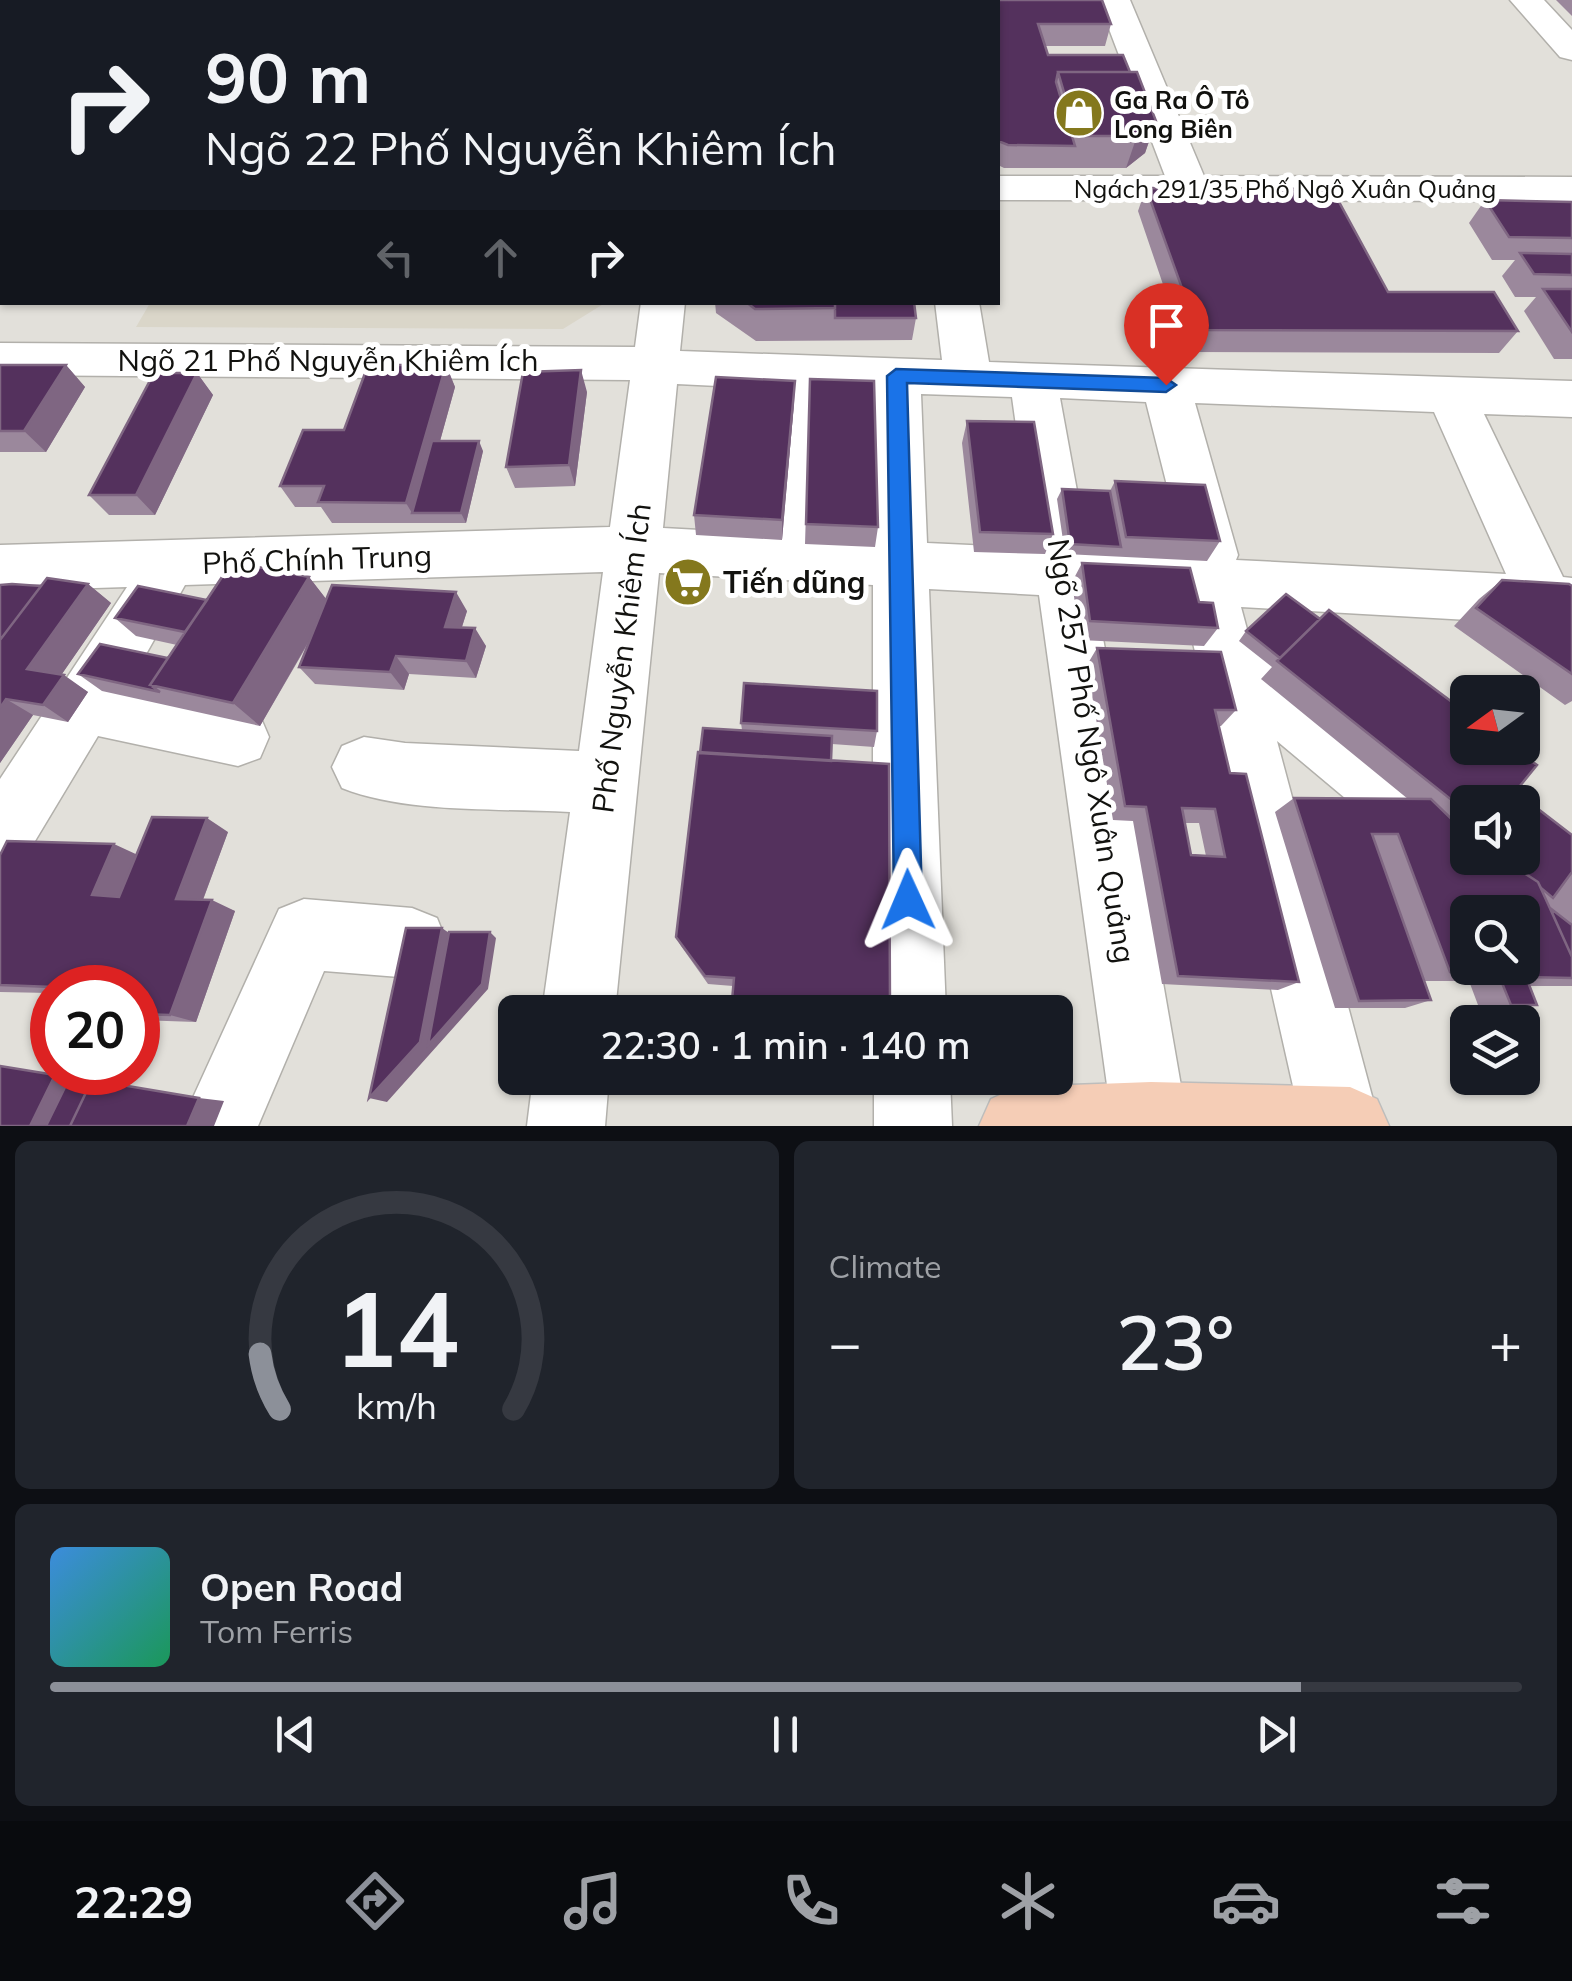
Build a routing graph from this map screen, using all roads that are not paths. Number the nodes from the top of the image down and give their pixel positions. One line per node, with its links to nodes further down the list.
1 (1114, 0): 5 (street)
2 (1526, 0): 3 (street)
3 (1572, 50)
4 (1000, 188): 5 (street, Ngách 291/35 Phố Ngô Xuân Quảng)
5 (1190, 188): 6 (street, Ngách 291/35 Phố Ngô Xuân Quảng)
6 (1572, 189)
7 (663, 305): 10 (street, Phố Nguyễn Khiêm Ích)
8 (957, 305): 13 (street)
9 (0, 359): 10 (street, Ngõ 21 Phố Nguyễn Khiêm Ích)
10 (656, 365): 11 (street, Ngõ 21 Phố Nguyễn Khiêm Ích); 18 (street, Phố Nguyễn Khiêm Ích)
11 (808, 373): 12 (street, Ngõ 21 Phố Nguyễn Khiêm Ích); 19 (street)
12 (896, 376): 13 (street, Ngõ 21 Phố Nguyễn Khiêm Ích); 21 (street)
13 (968, 378): 14 (street, Ngõ 21 Phố Nguyễn Khiêm Ích)
14 (1034, 380): 15 (street, Ngõ 21 Phố Nguyễn Khiêm Ích); 23 (street, Ngõ 257 Phố Ngô Xuân Quảng)
15 (1166, 385): 16 (street, Ngõ 21 Phố Nguyễn Khiêm Ích); 24 (street)
16 (1451, 396): 17 (street, Ngõ 21 Phố Nguyễn Khiêm Ích); 25 (street)
17 (1572, 400)
18 (634, 549): 19 (street, Phố Chính Trung); 20 (street, Phố Chính Trung); 30 (street, Phố Nguyễn Khiêm Ích)
19 (798, 558): 21 (street, Phố Chính Trung)
20 (158, 563): 22 (street, Phố Chính Trung); 27 (street)
21 (901, 564): 23 (street, Phố Chính Trung); 35 (street)
22 (0, 568)
23 (1064, 574): 24 (street, Phố Chính Trung); 38 (street, Ngõ 257 Phố Ngô Xuân Quảng)
24 (1212, 582): 25 (street, Phố Chính Trung); 26 (street)
25 (1559, 601)
26 (1226, 662): 32 (street); 43 (street)
27 (86, 706): 28 (street); 31 (street)
28 (238, 737)
29 (364, 767): 30 (street)
30 (606, 783): 34 (street, Phố Nguyễn Khiêm Ích)
31 (8, 811)
32 (1450, 842)
33 (412, 943): 39 (street)
34 (581, 995)
35 (910, 995)
36 (569, 1095): 40 (street)
37 (912, 1095): 41 (street)
38 (1150, 1122): 42 (main road); 43 (main road)
39 (219, 1126)
40 (566, 1126)
41 (913, 1126)
42 (1018, 1126)
43 (1340, 1126): 44 (main road)
44 (1350, 1126)

